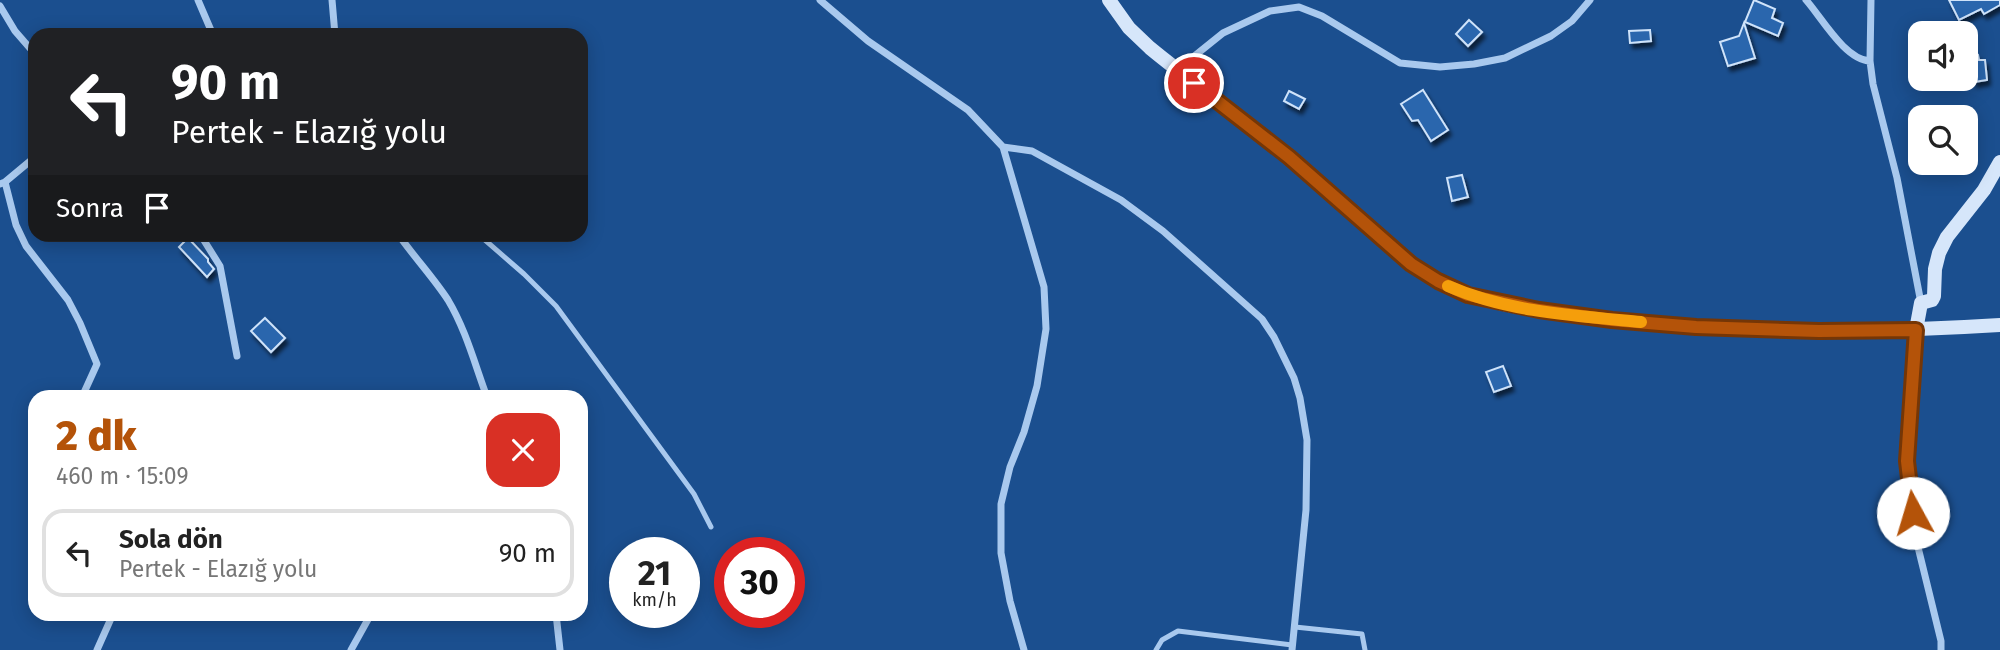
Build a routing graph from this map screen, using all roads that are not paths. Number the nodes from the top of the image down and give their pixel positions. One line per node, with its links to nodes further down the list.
1 (198, 0): 9 (street)
2 (331, 0): 10 (street)
3 (820, 0): 14 (street)
4 (1109, 0): 13 (main road)
5 (1590, 0): 13 (street)
6 (1806, 0): 12 (street)
7 (1871, 0): 12 (street)
8 (0, 6): 11 (street)
9 (210, 28)
10 (334, 28)
11 (28, 46)
12 (1870, 61): 21 (street)
13 (1177, 71): 23 (main road)
14 (1003, 146): 31 (street); 36 (street)
15 (2000, 162): 21 (main road)
16 (28, 163): 17 (street)
17 (3, 183): 25 (street)
18 (206, 242): 24 (street)
19 (404, 242): 26 (street)
20 (487, 242): 27 (lane)
21 (1921, 303): 23 (main road)
22 (2000, 325): 23 (main road)
23 (1916, 330): 39 (street)
24 (237, 356)
25 (85, 390)
26 (484, 390)
27 (711, 527)
28 (110, 621): 33 (street)
29 (367, 621): 34 (street)
30 (557, 621): 35 (street)
31 (1295, 627): 32 (street); 38 (lane)
32 (1292, 647): 37 (lane)
33 (97, 650)
34 (351, 650)
35 (560, 650)
36 (1024, 650)
37 (1156, 650)
38 (1365, 650)
39 (1941, 650)

